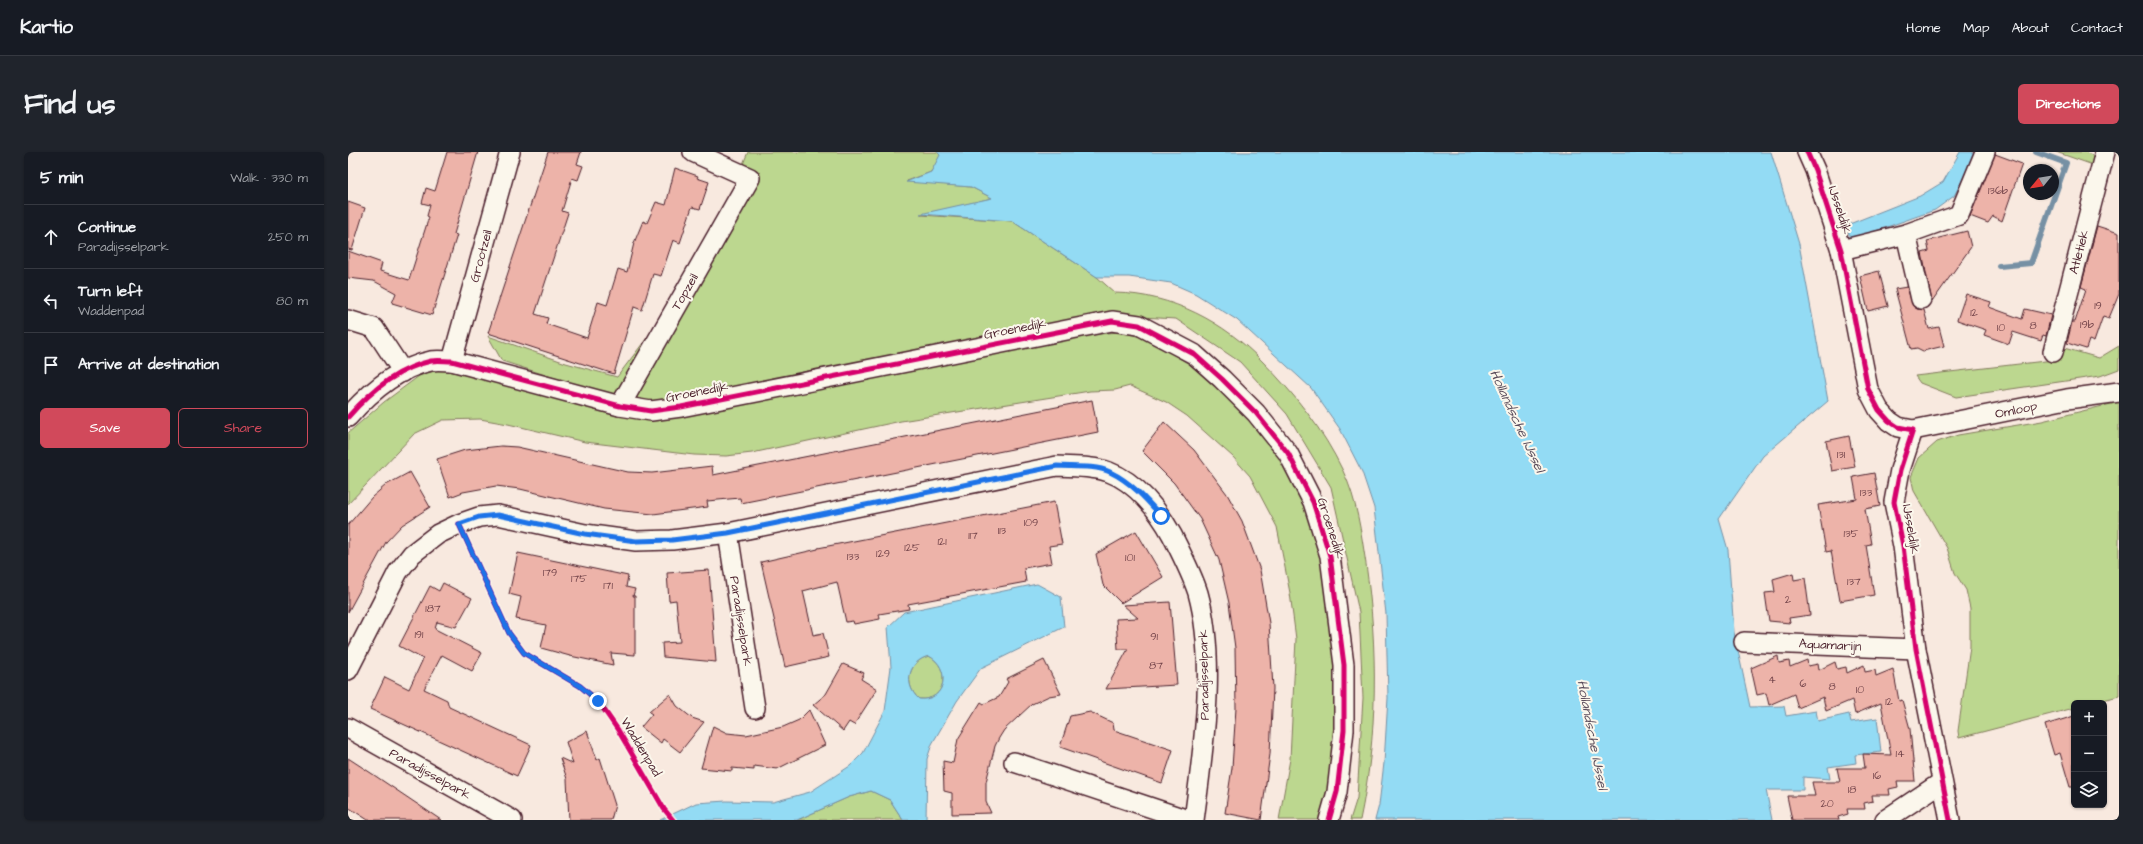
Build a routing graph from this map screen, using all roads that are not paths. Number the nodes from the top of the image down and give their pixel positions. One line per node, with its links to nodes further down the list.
1 (510, 152): 11 (street, Grootzeil)
2 (693, 152): 14 (street, Topzeil)
3 (1807, 152): 7 (street, IJsseldijk)
4 (1985, 152): 6 (street, IJsseldijk)
5 (2105, 152): 10 (street, Atletiek)
6 (1906, 234): 7 (street, IJsseldijk); 8 (street)
7 (1841, 250): 16 (street, IJsseldijk)
8 (1921, 299)
9 (348, 320): 12 (street)
10 (2053, 352)
11 (452, 361): 12 (street, Groenedijk); 14 (street, Groenedijk)
12 (403, 372): 15 (street, Groenedijk)
13 (2119, 392): 16 (street, Omloop)
14 (620, 406): 28 (street, Groenedijk)
15 (348, 417)
16 (1913, 430): 19 (street, IJsseldijk)
17 (728, 533): 20 (street, Paradijsselpark); 21 (street, Paradijsselpark); 27 (street, Paradijsselpark)
18 (1744, 642): 19 (street, Aquamarijn)
19 (1916, 649): 24 (street, IJsseldijk)
20 (348, 670)
21 (755, 708)
22 (348, 728): 25 (street, Paradijsselpark)
23 (1014, 762): 26 (street)
24 (1942, 782): 29 (street); 30 (street, IJsseldijk)
25 (512, 820)
26 (1188, 820)
27 (1194, 820)
28 (1329, 820)
29 (1885, 820)
30 (1950, 820)

